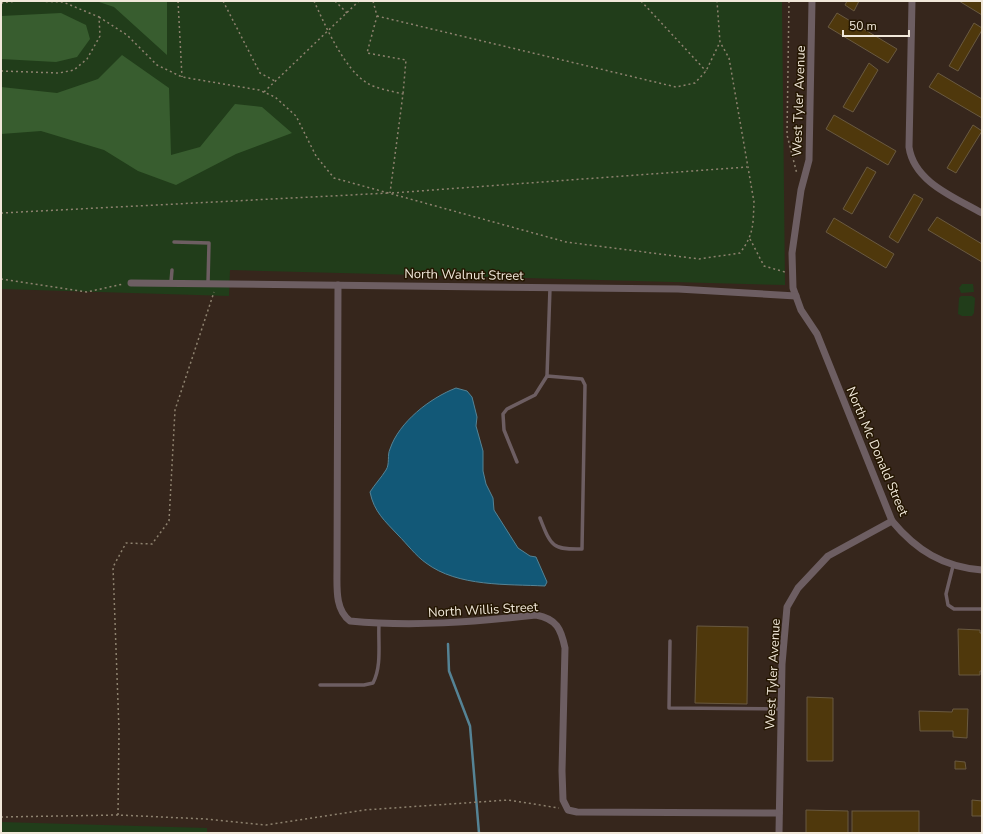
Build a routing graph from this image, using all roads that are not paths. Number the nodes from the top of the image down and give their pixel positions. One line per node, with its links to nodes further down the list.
1 (812, 1): 11 (street, West Tyler Avenue)
2 (912, 1): 3 (street)
3 (982, 213)
4 (174, 242): 8 (lane)
5 (172, 270): 6 (lane)
6 (171, 282): 7 (street, North Walnut Street); 8 (street, North Walnut Street)
7 (131, 283)
8 (208, 283): 9 (street, North Walnut Street)
9 (338, 285): 10 (street, North Walnut Street); 19 (street, North Willis Street)
10 (550, 287): 11 (street, North Walnut Street); 12 (lane)
11 (796, 296): 15 (street, North Mc Donald Street)
12 (547, 376): 13 (lane); 14 (lane)
13 (517, 462)
14 (540, 518)
15 (892, 521): 16 (street, North Mc Donald Street); 22 (street, West Tyler Avenue)
16 (953, 566): 17 (street, North Mc Donald Street); 18 (lane)
17 (982, 570)
18 (982, 609)
19 (379, 624): 21 (lane); 23 (street, North Willis Street)
20 (670, 641): 22 (lane)
21 (320, 685)
22 (781, 709): 23 (street, West Tyler Avenue)
23 (779, 813): 24 (street, West Tyler Avenue)
24 (779, 833)

